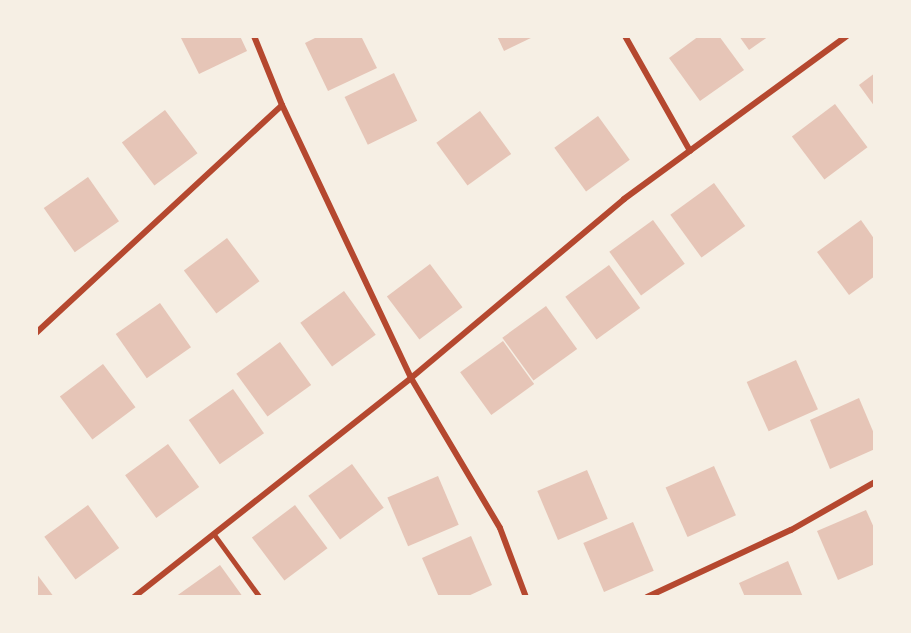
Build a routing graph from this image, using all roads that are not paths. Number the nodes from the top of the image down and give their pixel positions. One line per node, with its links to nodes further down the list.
1 (254, 36): 4 (street)
2 (625, 36): 5 (street)
3 (847, 36): 5 (street)
4 (282, 105): 6 (street); 7 (street)
5 (690, 151): 7 (street)
6 (36, 333)
7 (411, 378): 9 (street); 12 (street)
8 (875, 482): 13 (street)
9 (214, 534): 10 (street); 11 (lane)
10 (134, 597)
11 (260, 597)
12 (526, 597)
13 (646, 597)

